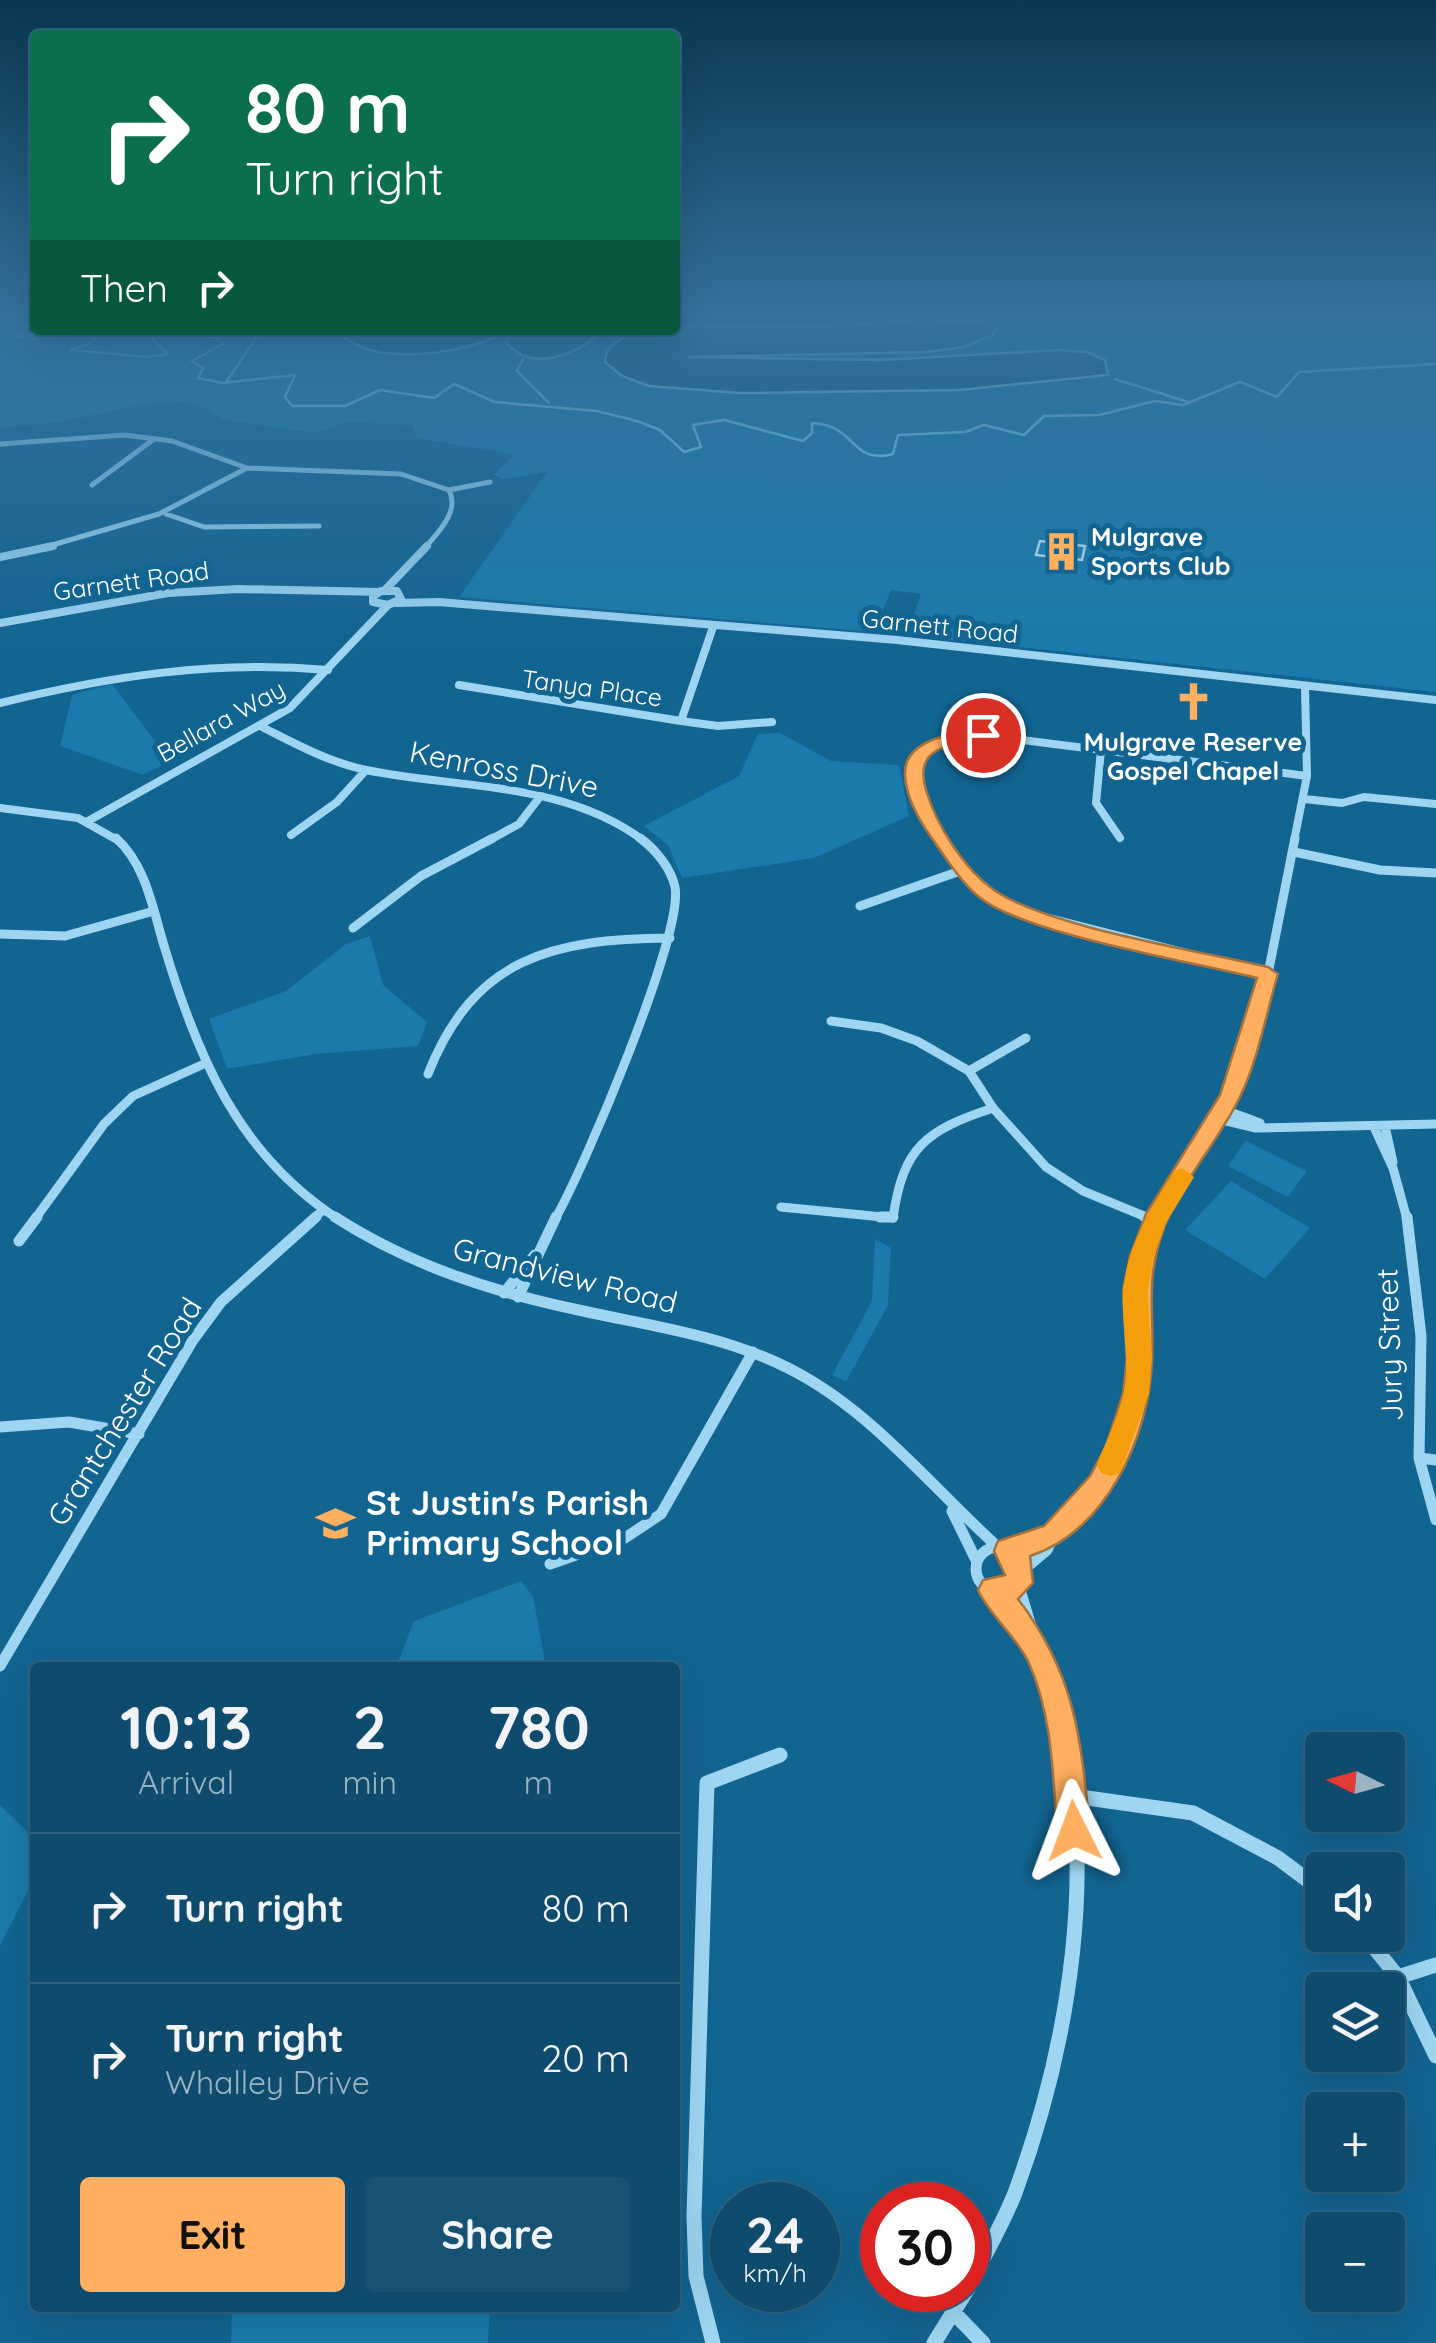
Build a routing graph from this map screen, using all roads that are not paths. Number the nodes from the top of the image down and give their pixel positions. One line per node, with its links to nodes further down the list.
1 (154, 439): 2 (street); 3 (street); 5 (street)
2 (0, 444)
3 (247, 468): 6 (street); 7 (street)
4 (490, 482): 6 (street)
5 (92, 485)
6 (449, 490): 10 (street)
7 (166, 514): 8 (street); 9 (street)
8 (319, 526)
9 (0, 558)
10 (401, 577): 11 (street); 13 (street)
11 (382, 591): 12 (street, Garnett Road); 13 (street, Garnett Road); 14 (street)
12 (329, 592): 14 (street, Garnett Road); 16 (street, Garnett Road)
13 (396, 598): 14 (street, Garnett Road); 15 (street, Bellara Way); 17 (street, Garnett Road)
14 (373, 602): 15 (street, Bellara Way)
15 (370, 618): 18 (street, Bellara Way)
16 (0, 623)
17 (713, 627): 20 (street, Garnett Road); 23 (street, Tanya Place)
18 (328, 670): 22 (street); 25 (street, Bellara Way)
19 (458, 685): 23 (street, Tanya Place)
20 (1305, 688): 21 (street, Garnett Road); 28 (street)
21 (1436, 700)
22 (0, 703)
23 (680, 721): 24 (street)
24 (772, 722)
25 (260, 726): 27 (street, Kenross Drive); 33 (street, Bellara Way)
26 (1100, 750): 28 (street); 35 (street); 37 (street)
27 (366, 770): 29 (street, Kenross Drive); 34 (street)
28 (1306, 776): 30 (street)
29 (539, 798): 41 (street); 43 (street, Kenross Drive)
30 (1304, 798): 31 (street); 36 (street)
31 (1436, 804)
32 (0, 808): 33 (street, Grandview Road)
33 (91, 822): 40 (street, Grandview Road)
34 (291, 835)
35 (1120, 838)
36 (1294, 852): 38 (street); 44 (street)
37 (963, 870): 39 (street); 44 (street)
38 (1436, 873)
39 (860, 906)
40 (154, 911): 42 (street); 47 (street, Grandview Road)
41 (353, 928)
42 (0, 934)
43 (670, 938): 49 (street); 58 (street, Kenross Drive)
44 (1268, 974): 51 (street)
45 (831, 1021): 48 (street)
46 (1026, 1038): 48 (street)
47 (206, 1063): 55 (street, Grandview Road); 57 (street)
48 (970, 1071): 50 (street)
49 (428, 1074)
50 (993, 1108): 54 (street); 56 (street)
51 (1220, 1114): 53 (street); 56 (street)
52 (1436, 1124): 53 (street)
53 (1379, 1127): 64 (street, Jury Street)
54 (781, 1207)
55 (323, 1210): 59 (street, Grandview Road); 63 (street, Grantchester Road)
56 (1155, 1221): 68 (street)
57 (19, 1241)
58 (536, 1254): 59 (street, Kenross Drive); 60 (street, Kenross Drive)
59 (504, 1293): 60 (street, Grandview Road)
60 (518, 1297): 61 (street, Grandview Road)
61 (753, 1352): 66 (street, Grandview Road); 71 (street)
62 (0, 1428): 63 (street)
63 (139, 1434): 75 (street, Grantchester Road)
64 (1419, 1458): 65 (street); 67 (street, Jury Street)
65 (1436, 1460)
66 (949, 1506): 69 (street, Grandview Road); 70 (street, Grandview Road)
67 (1436, 1520)
68 (1054, 1536): 69 (street); 72 (street)
69 (1003, 1549): 70 (street); 72 (street)
70 (976, 1560): 73 (street)
71 (550, 1564)
72 (1020, 1577): 73 (street); 74 (street)
73 (993, 1590): 74 (street)
74 (1037, 1648): 77 (street)
75 (0, 1666)
76 (780, 1755): 87 (street)
77 (1073, 1796): 78 (street); 85 (street)
78 (1305, 1878)
79 (1378, 1952): 81 (street)
80 (1436, 1965): 82 (street)
81 (1394, 1972)
82 (1405, 1975)
83 (1405, 1992): 84 (street)
84 (1436, 2056)
85 (990, 2244)
86 (955, 2314): 88 (street); 89 (street)
87 (713, 2343)
88 (934, 2343)
89 (983, 2343)

